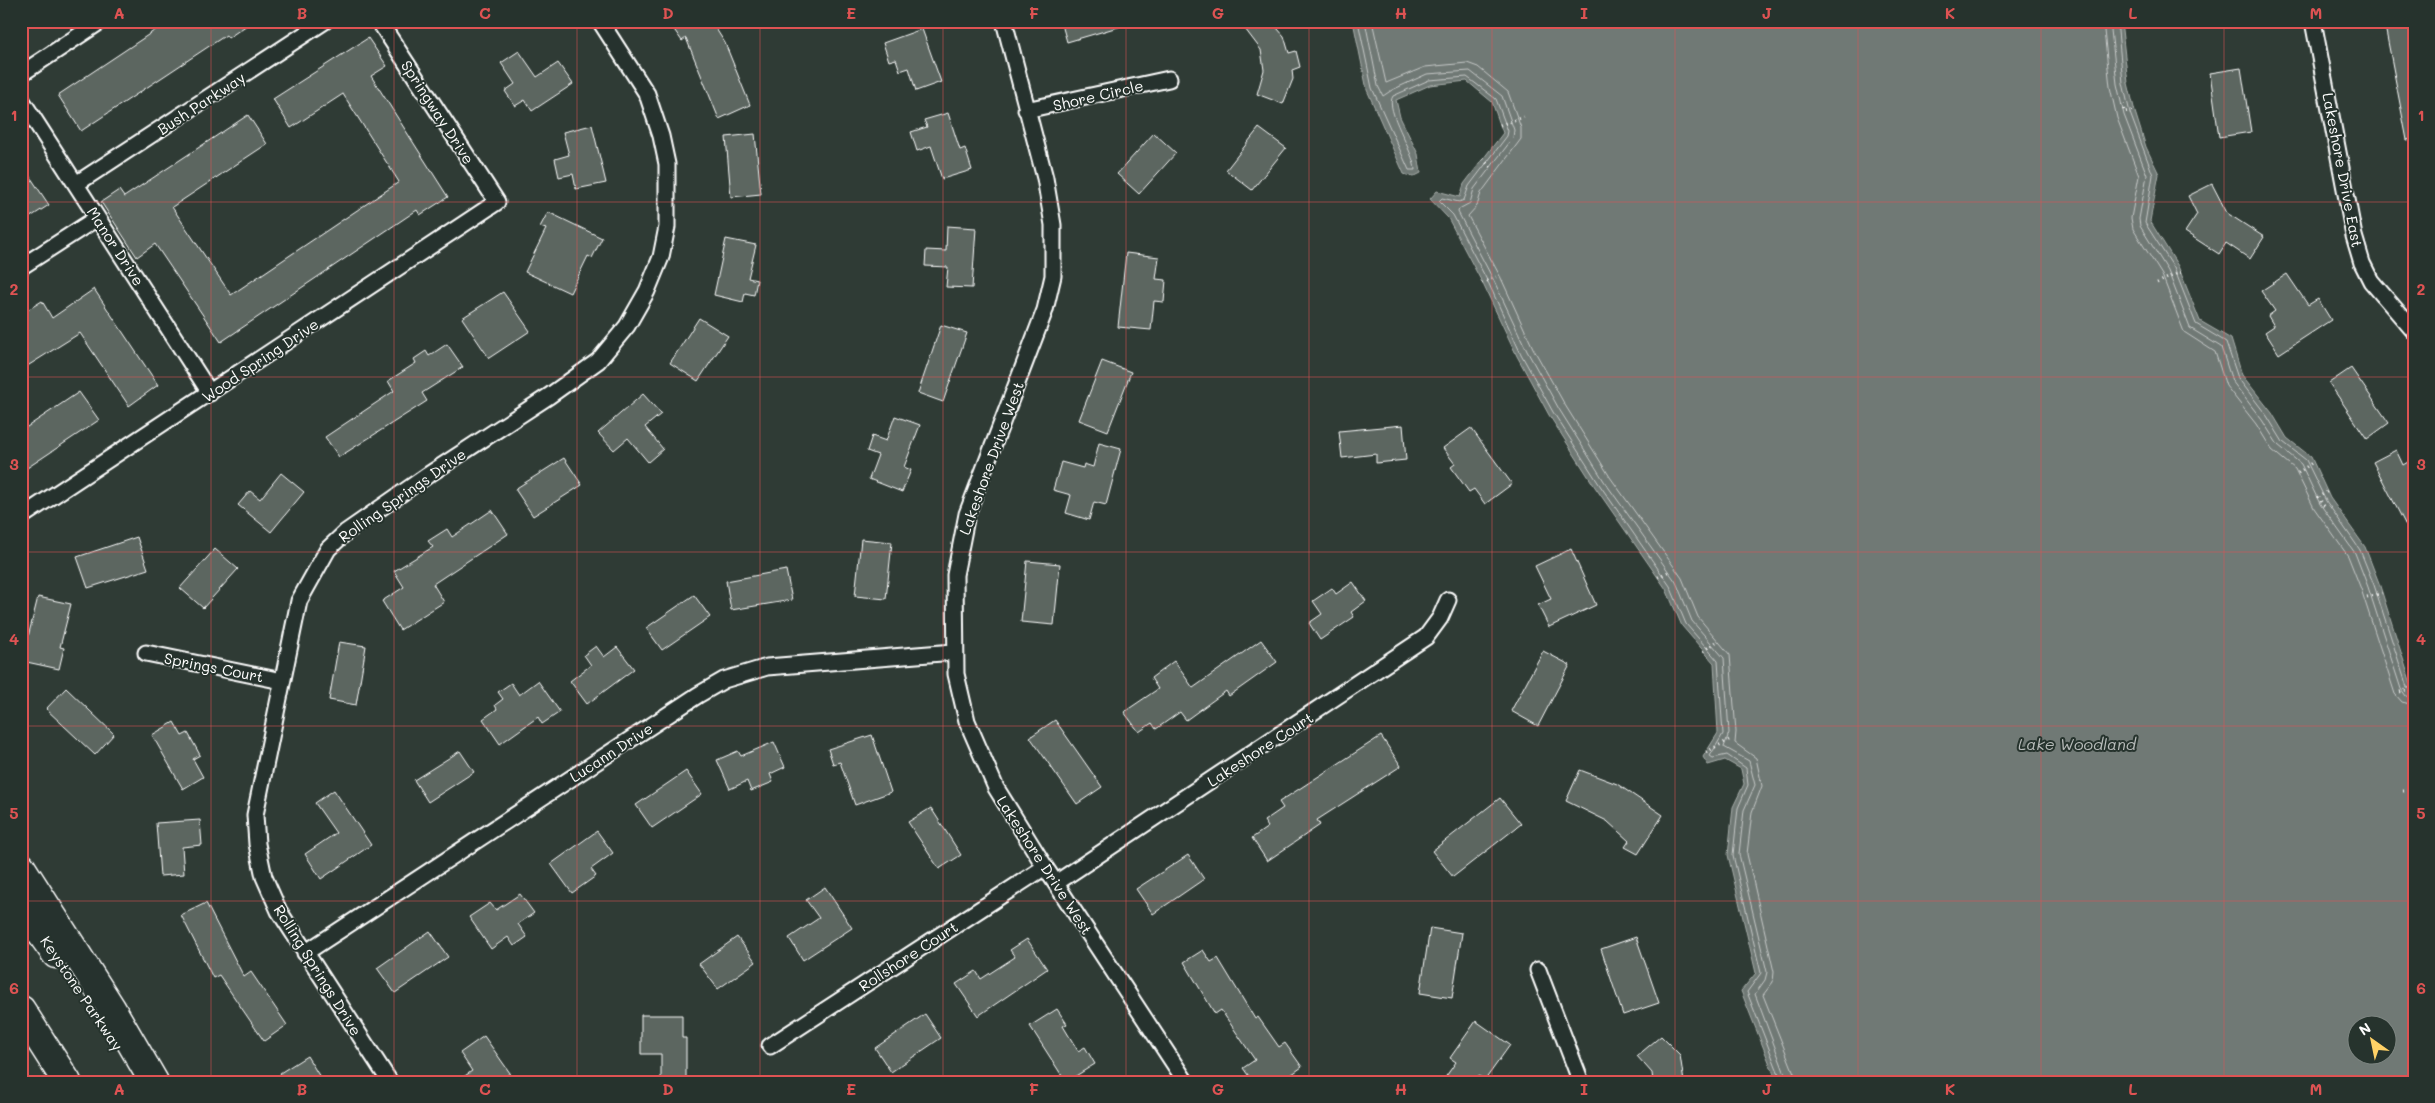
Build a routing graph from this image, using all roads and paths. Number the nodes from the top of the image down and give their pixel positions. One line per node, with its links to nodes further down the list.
1 (101, 21): 7 (street)
2 (325, 21): 17 (street, Bush Parkway)
3 (379, 21): 18 (street, Springway Drive)
4 (600, 21): 41 (street, Rolling Springs Drive)
5 (1004, 21): 11 (street, Lakeshore Drive West)
6 (2314, 21): 25 (street, Lakeshore Drive East)
7 (21, 74)
8 (1169, 79): 11 (street, Shore Circle)
9 (21, 99): 17 (street, Manor Drive)
10 (2123, 104): 12 (path)
11 (1026, 110): 39 (street, Lakeshore Drive West)
12 (2134, 110)
13 (1524, 116): 14 (path)
14 (1500, 125)
15 (1484, 159): 16 (path)
16 (1492, 170)
17 (76, 184): 19 (street, Manor Drive)
18 (498, 202): 26 (street, Wood Spring Drive)
19 (97, 218): 20 (street); 26 (street, Manor Drive)
20 (21, 267)
21 (2181, 272): 24 (path)
22 (1496, 277): 23 (path)
23 (1482, 283)
24 (2157, 283)
25 (2414, 331)
26 (210, 393): 31 (street, Wood Spring Drive)
27 (2313, 462): 28 (path)
28 (2298, 473)
29 (2327, 492): 30 (path)
30 (2324, 506)
31 (21, 517)
32 (1668, 572): 33 (path)
33 (1658, 577)
34 (2382, 593): 35 (path)
35 (2367, 597)
36 (1448, 600): 50 (street, Lakeshore Court)
37 (1716, 642): 38 (path)
38 (1703, 651)
39 (954, 652): 49 (street, Lakeshore Drive West); 52 (street, Lucann Drive)
40 (146, 653): 41 (street, Springs Court)
41 (282, 681): 52 (street, Rolling Springs Drive)
42 (2412, 688): 43 (path)
43 (2400, 692)
44 (1729, 740): 45 (path)
45 (1706, 752)
46 (2414, 790): 47 (path)
47 (2403, 791)
48 (21, 867): 60 (highway)
49 (1045, 867): 50 (street, Lakeshore Drive West); 56 (street, Rollshore Court)
50 (1056, 883): 62 (street, Lakeshore Drive West)
51 (21, 905): 59 (highway, Keystone Parkway)
52 (305, 953): 61 (street, Rolling Springs Drive)
53 (1538, 970): 63 (street)
54 (21, 1010): 58 (highway)
55 (21, 1040): 57 (highway)
56 (770, 1046)
57 (50, 1082)
58 (68, 1082)
59 (142, 1082)
60 (154, 1082)
61 (390, 1082)
62 (1186, 1082)
63 (1581, 1082)

